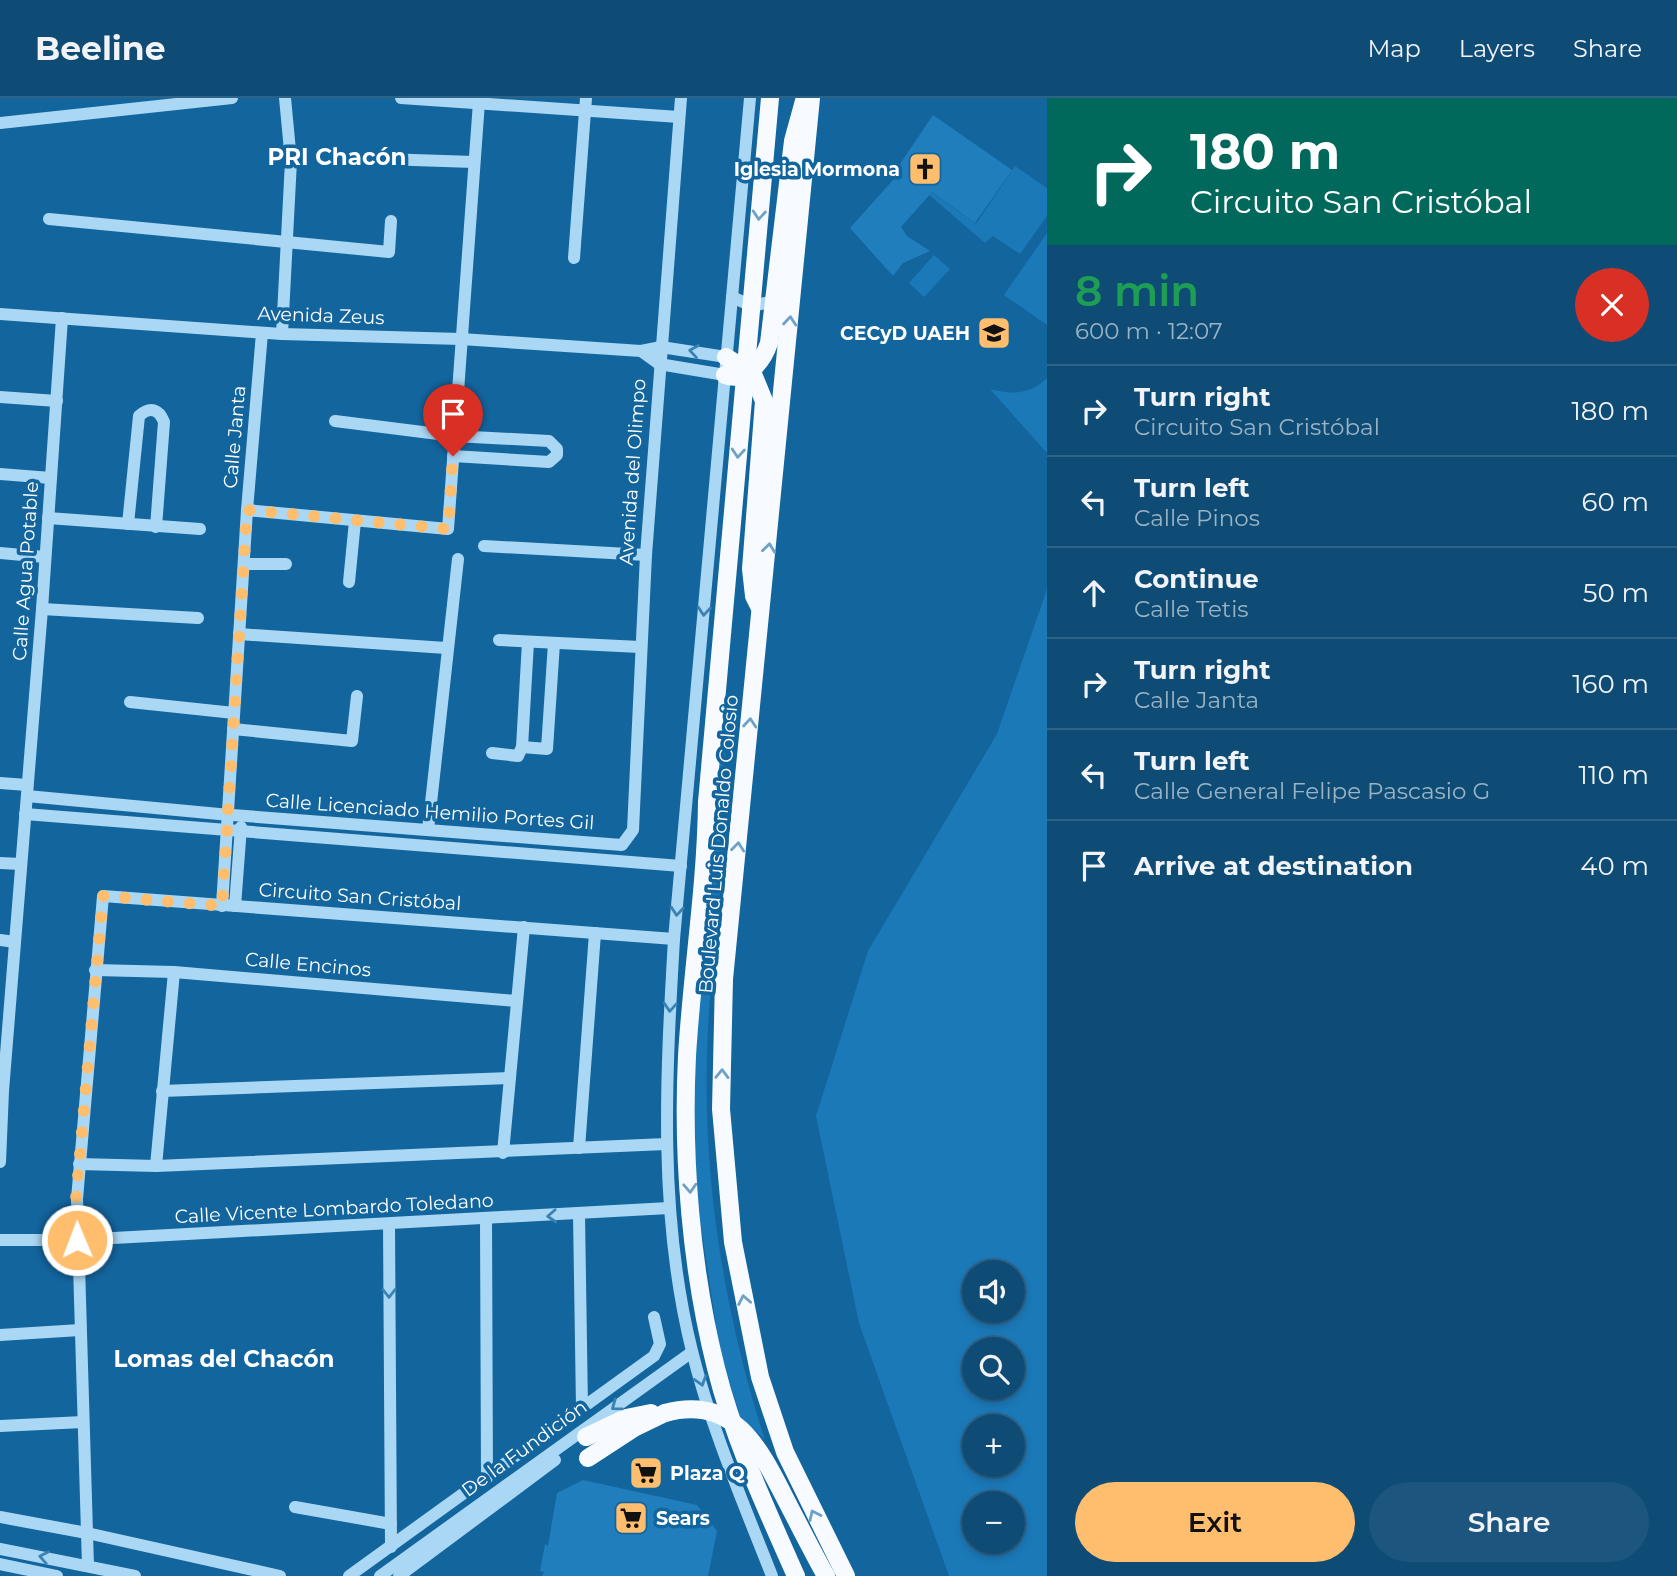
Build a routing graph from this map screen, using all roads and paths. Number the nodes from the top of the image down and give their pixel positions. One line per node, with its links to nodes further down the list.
1 (232, 98): 11 (street)
2 (285, 98): 16 (street)
3 (401, 98): 8 (street)
4 (681, 98): 10 (street, Avenida del Olimpo)
5 (750, 98): 18 (street)
6 (770, 98): 131 (main road, Boulevard Luis Donaldo Colosio, one-way to 131, bridge)
7 (808, 98): 19 (main road); 54 (main road, Boulevard Luis Donaldo Colosio, one-way to 7)
8 (479, 102): 9 (street); 13 (street)
9 (585, 104): 10 (street); 17 (street)
10 (679, 117): 25 (street, Avenida del Olimpo)
11 (0, 122)
12 (354, 159): 13 (street)
13 (474, 162): 24 (street)
14 (50, 219): 16 (street)
15 (391, 220): 16 (street)
16 (288, 241): 23 (street)
17 (574, 258)
18 (732, 297): 19 (street); 28 (street)
19 (774, 301): 29 (main road)
20 (0, 314): 21 (street, Avenida Zeus)
21 (62, 318): 22 (street, Avenida Zeus); 31 (street, Calle Agua Potable)
22 (262, 333): 23 (street, Avenida Zeus); 39 (street, Calle Janta)
23 (282, 334): 24 (street, Avenida Zeus)
24 (461, 339): 26 (street, Avenida Zeus); 35 (street)
25 (661, 346): 26 (street, Avenida Zeus); 27 (street, Avenida del Olimpo); 28 (street, Avenida Zeus, one-way to 25)
26 (641, 351): 27 (street)
27 (659, 365): 28 (street); 47 (street, Avenida del Olimpo)
28 (725, 366): 29 (main road); 33 (street)
29 (750, 370): 34 (main road)
30 (0, 397): 31 (street)
31 (57, 401): 38 (street, Calle Agua Potable)
32 (335, 421): 35 (street)
33 (720, 429): 34 (street); 79 (street, one-way to 79)
34 (764, 431): 54 (main road)
35 (454, 436): 36 (street); 36 (street)
36 (453, 456): 41 (street, Calle Janta)
37 (0, 474): 38 (street)
38 (51, 478): 40 (street, Calle Agua Potable)
39 (247, 510): 41 (street, Calle Janta); 50 (street)
40 (48, 518): 42 (street); 48 (street, Calle Agua Potable)
41 (355, 521): 52 (street)
42 (128, 524): 43 (street); 43 (street)
43 (156, 527): 44 (street)
44 (200, 529)
45 (484, 546): 47 (street)
46 (0, 553): 48 (street)
47 (646, 555): 61 (street, Avenida del Olimpo)
48 (45, 557): 53 (street, Calle Agua Potable)
49 (458, 559): 60 (street)
50 (245, 564): 51 (street); 56 (street)
51 (286, 564)
52 (349, 582)
53 (43, 609): 55 (street); 69 (street, Calle Agua Potable)
54 (761, 609): 133 (main road, Boulevard Luis Donaldo Colosio, one-way to 54)
55 (198, 618)
56 (239, 634): 60 (street); 64 (street)
57 (499, 640): 58 (street)
58 (528, 642): 59 (street); 66 (street)
59 (554, 643): 61 (street); 66 (street)
60 (446, 648): 73 (street)
61 (640, 648): 76 (street, Avenida del Olimpo)
62 (357, 696): 65 (street)
63 (130, 702): 64 (street)
64 (234, 713): 65 (street)
65 (233, 729): 71 (street)
66 (520, 752): 67 (street)
67 (492, 753)
68 (0, 783): 69 (street, Calle Licenciado Hemilio Portes Gil)
69 (27, 790): 70 (street, Calle Agua Potable); 71 (street, Calle Licenciado Hemilio Portes Gil)
70 (25, 814): 74 (street); 78 (street, Calle Agua Potable)
71 (227, 815): 72 (street, Calle Licenciado Hemilio Portes Gil); 74 (street)
72 (242, 816): 73 (street, Calle Licenciado Hemilio Portes Gil); 75 (street)
73 (428, 830): 76 (street, Calle Licenciado Hemilio Portes Gil)
74 (226, 832): 75 (street); 80 (street)
75 (240, 833): 79 (street); 80 (street)
76 (622, 845)
77 (0, 863): 78 (street)
78 (21, 864): 85 (street, Calle Agua Potable)
79 (681, 866): 83 (street, one-way to 83)
80 (228, 906): 81 (street, Circuito San Cristóbal); 86 (street, Circuito San Cristóbal)
81 (524, 927): 82 (street, Circuito San Cristóbal); 88 (street)
82 (595, 933): 83 (street, Circuito San Cristóbal); 94 (street)
83 (674, 939): 93 (street, one-way to 93)
84 (0, 940): 85 (street)
85 (15, 942): 89 (street, Calle Agua Potable)
86 (95, 970): 87 (street, Calle Encinos); 97 (street, Circuito San Cristóbal)
87 (174, 972): 88 (street, Calle Encinos); 92 (street)
88 (517, 1001): 90 (street)
89 (4, 1015): 91 (street, Calle Agua Potable)
90 (510, 1078): 92 (street); 95 (street)
91 (1, 1090): 96 (street, Calle Agua Potable)
92 (162, 1091): 98 (street)
93 (666, 1144): 94 (street); 99 (street)
94 (579, 1148): 95 (street)
95 (503, 1153): 98 (street)
96 (0, 1162)
97 (79, 1164): 98 (street); 104 (street, Circuito San Cristóbal)
98 (156, 1166)
99 (669, 1208): 100 (street, Calle Vicente Lombardo Toledano); 108 (street)
100 (579, 1214): 101 (street, Calle Vicente Lombardo Toledano, one-way to 101); 109 (street)
101 (486, 1220): 102 (street, Calle Vicente Lombardo Toledano); 115 (street)
102 (389, 1224): 104 (street, Calle Vicente Lombardo Toledano); 118 (street, one-way to 118)
103 (0, 1240): 104 (street, Calle Vicente Lombardo Toledano)
104 (77, 1240): 106 (street, Circuito San Cristóbal)
105 (654, 1317): 109 (street)
106 (80, 1329): 107 (street); 111 (street, Circuito San Cristóbal)
107 (0, 1335)
108 (692, 1352): 128 (street, De la Fundición, one-way to 128); 130 (street, one-way to 130)
109 (582, 1408): 115 (street)
110 (665, 1413): 113 (main road); 114 (main road); 132 (main road, bridge)
111 (83, 1422): 112 (street); 119 (street, Circuito San Cristóbal)
112 (0, 1426)
113 (586, 1437): 129 (street)
114 (588, 1458)
115 (487, 1478): 120 (street)
116 (295, 1507): 118 (street)
117 (0, 1517): 119 (street)
118 (391, 1524): 120 (street)
119 (87, 1532): 123 (street, Circuito San Cristóbal); 126 (street)
120 (391, 1547): 127 (street)
121 (0, 1549): 123 (street, one-way to 121)
122 (0, 1564): 124 (street)
123 (88, 1566): 125 (street)
124 (51, 1575)
125 (135, 1576)
126 (280, 1576)
127 (349, 1576)
128 (380, 1576)
129 (399, 1576)
130 (772, 1576)
131 (796, 1576)
132 (826, 1576)
133 (846, 1576)

